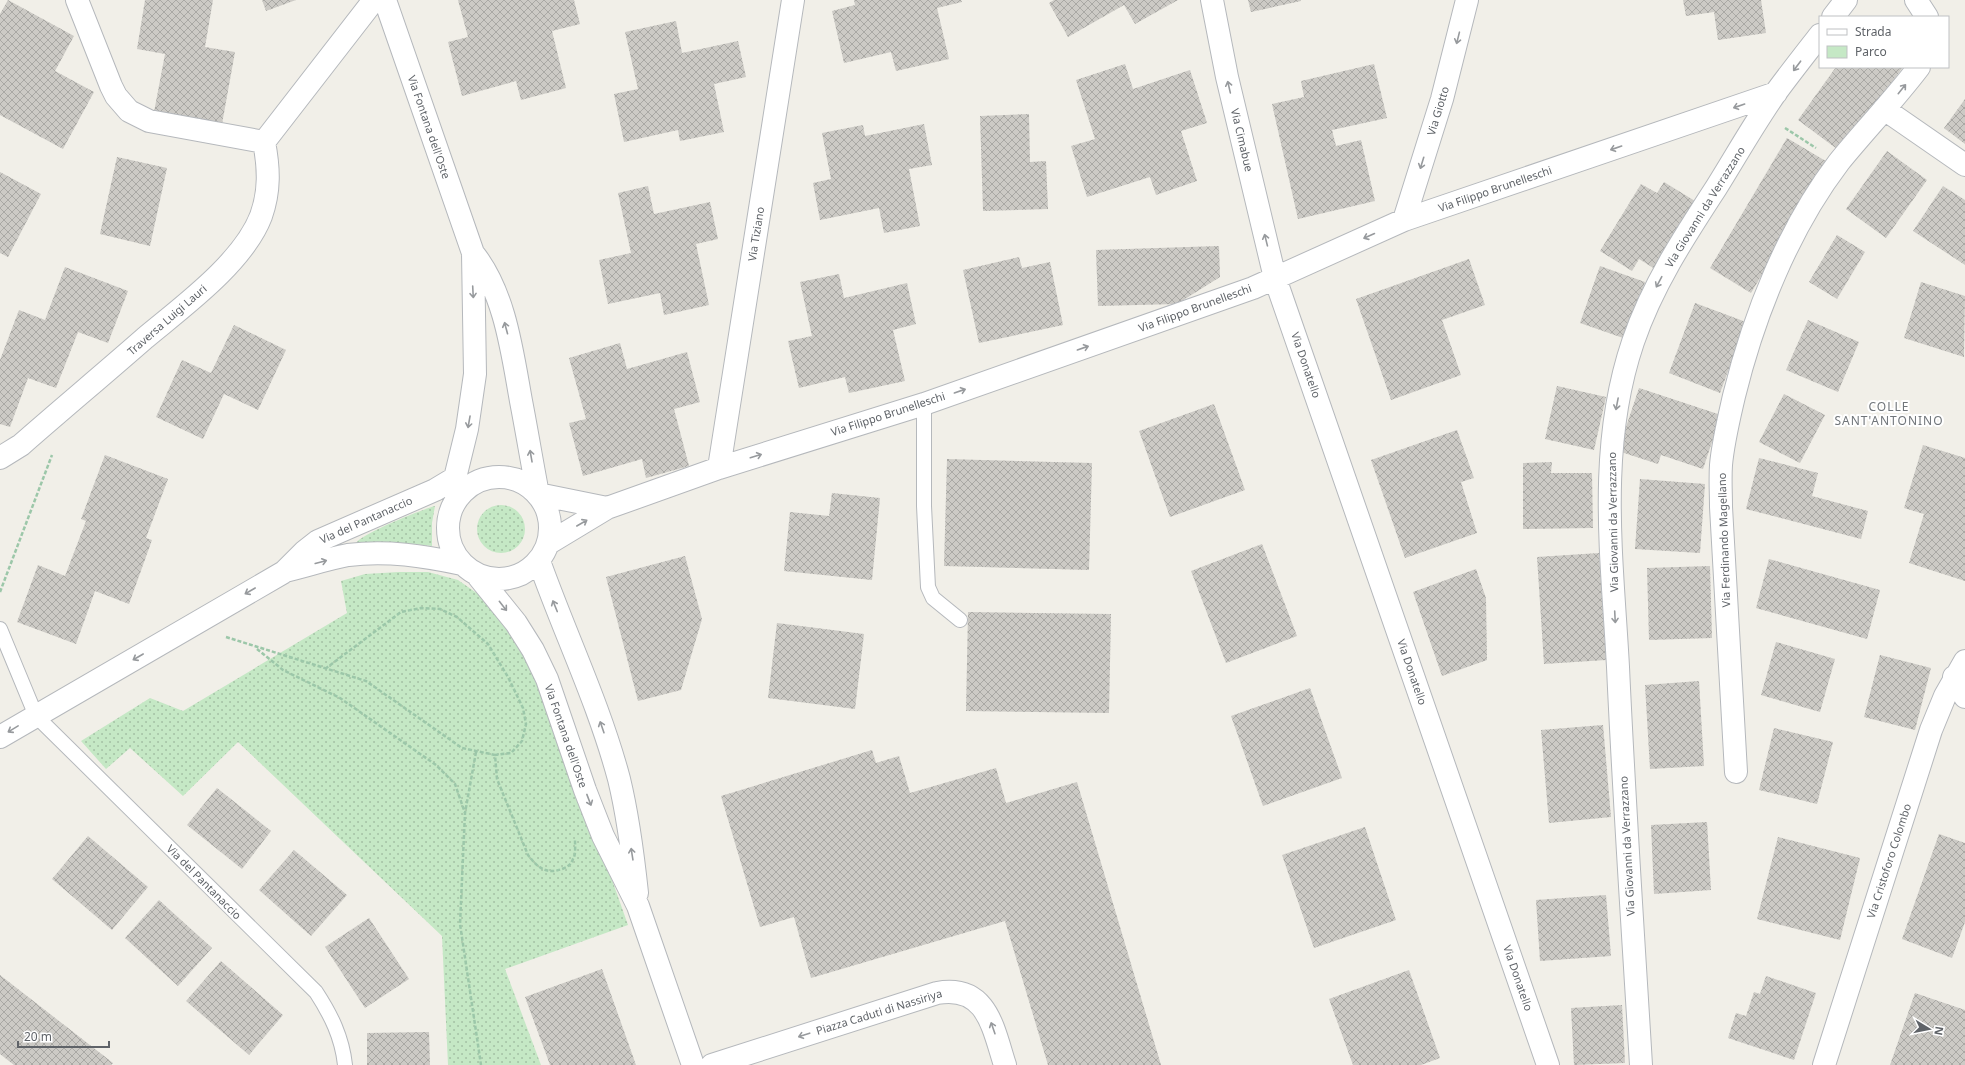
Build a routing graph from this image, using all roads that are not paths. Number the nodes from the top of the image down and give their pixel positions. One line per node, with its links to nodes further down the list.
1 (77, 0): 15 (street)
2 (374, 0): 15 (street)
3 (385, 0): 18 (street, Via Fontana dell'Oste)
4 (793, 0): 22 (street, Via Tiziano)
5 (1212, 0): 19 (street, Via Cimabue, one-way to 5)
6 (1467, 0): 17 (street, Via Giotto, one-way to 17)
7 (1846, 0): 9 (street)
8 (1916, 0): 10 (street)
9 (1834, 16)
10 (1926, 16)
11 (1819, 36): 13 (street, Via Giovanni da Verrazzano, one-way to 13)
12 (1918, 68): 14 (street, Via Ferdinando Magellano, one-way to 12)
13 (1776, 93): 17 (street, Via Filippo Brunelleschi, one-way to 17); 42 (street, Via Giovanni da Verrazzano, one-way to 42)
14 (1884, 109): 16 (street); 35 (street, Via Ferdinando Magellano)
15 (264, 142): 21 (street, Traversa Luigi Lauri)
16 (1965, 165)
17 (1404, 220): 19 (street, Via Filippo Brunelleschi, one-way to 19)
18 (473, 253): 23 (street, Via Fontana dell'Oste, one-way to 23); 24 (street, Via Fontana dell'Oste, one-way to 18)
19 (1275, 278): 20 (street, Via Filippo Brunelleschi, one-way to 19); 41 (street, Via Donatello)
20 (924, 404): 22 (street, Via Filippo Brunelleschi, one-way to 20); 29 (lane)
21 (0, 458)
22 (719, 468): 25 (street, Via Filippo Brunelleschi)
23 (460, 484): 24 (street); 27 (street); 28 (street, Via del Pantanaccio)
24 (538, 494): 25 (street); 26 (street)
25 (607, 508): 26 (street, Via Filippo Brunelleschi, one-way to 25)
26 (544, 552): 27 (street); 36 (street, Via Fontana dell'Oste, one-way to 26)
27 (470, 570): 28 (street, Via del Pantanaccio, one-way to 27); 36 (street, Via Fontana dell'Oste, one-way to 36)
28 (284, 572): 33 (street, Via del Pantanaccio, one-way to 33)
29 (960, 620)
30 (0, 629): 33 (lane)
31 (1960, 669): 32 (street); 43 (street, Via Cristoforo Colombo)
32 (1965, 697)
33 (36, 716): 34 (street, Via del Pantanaccio, one-way to 34); 37 (lane, Via del Pantanaccio)
34 (0, 737)
35 (1736, 772)
36 (638, 906): 38 (street, Via Fontana dell'Oste)
37 (345, 1065)
38 (693, 1065)
39 (712, 1065): 40 (street, Piazza Caduti di Nassiriya, one-way to 39)
40 (1005, 1065)
41 (1548, 1065)
42 (1641, 1065)
43 (1824, 1065)

